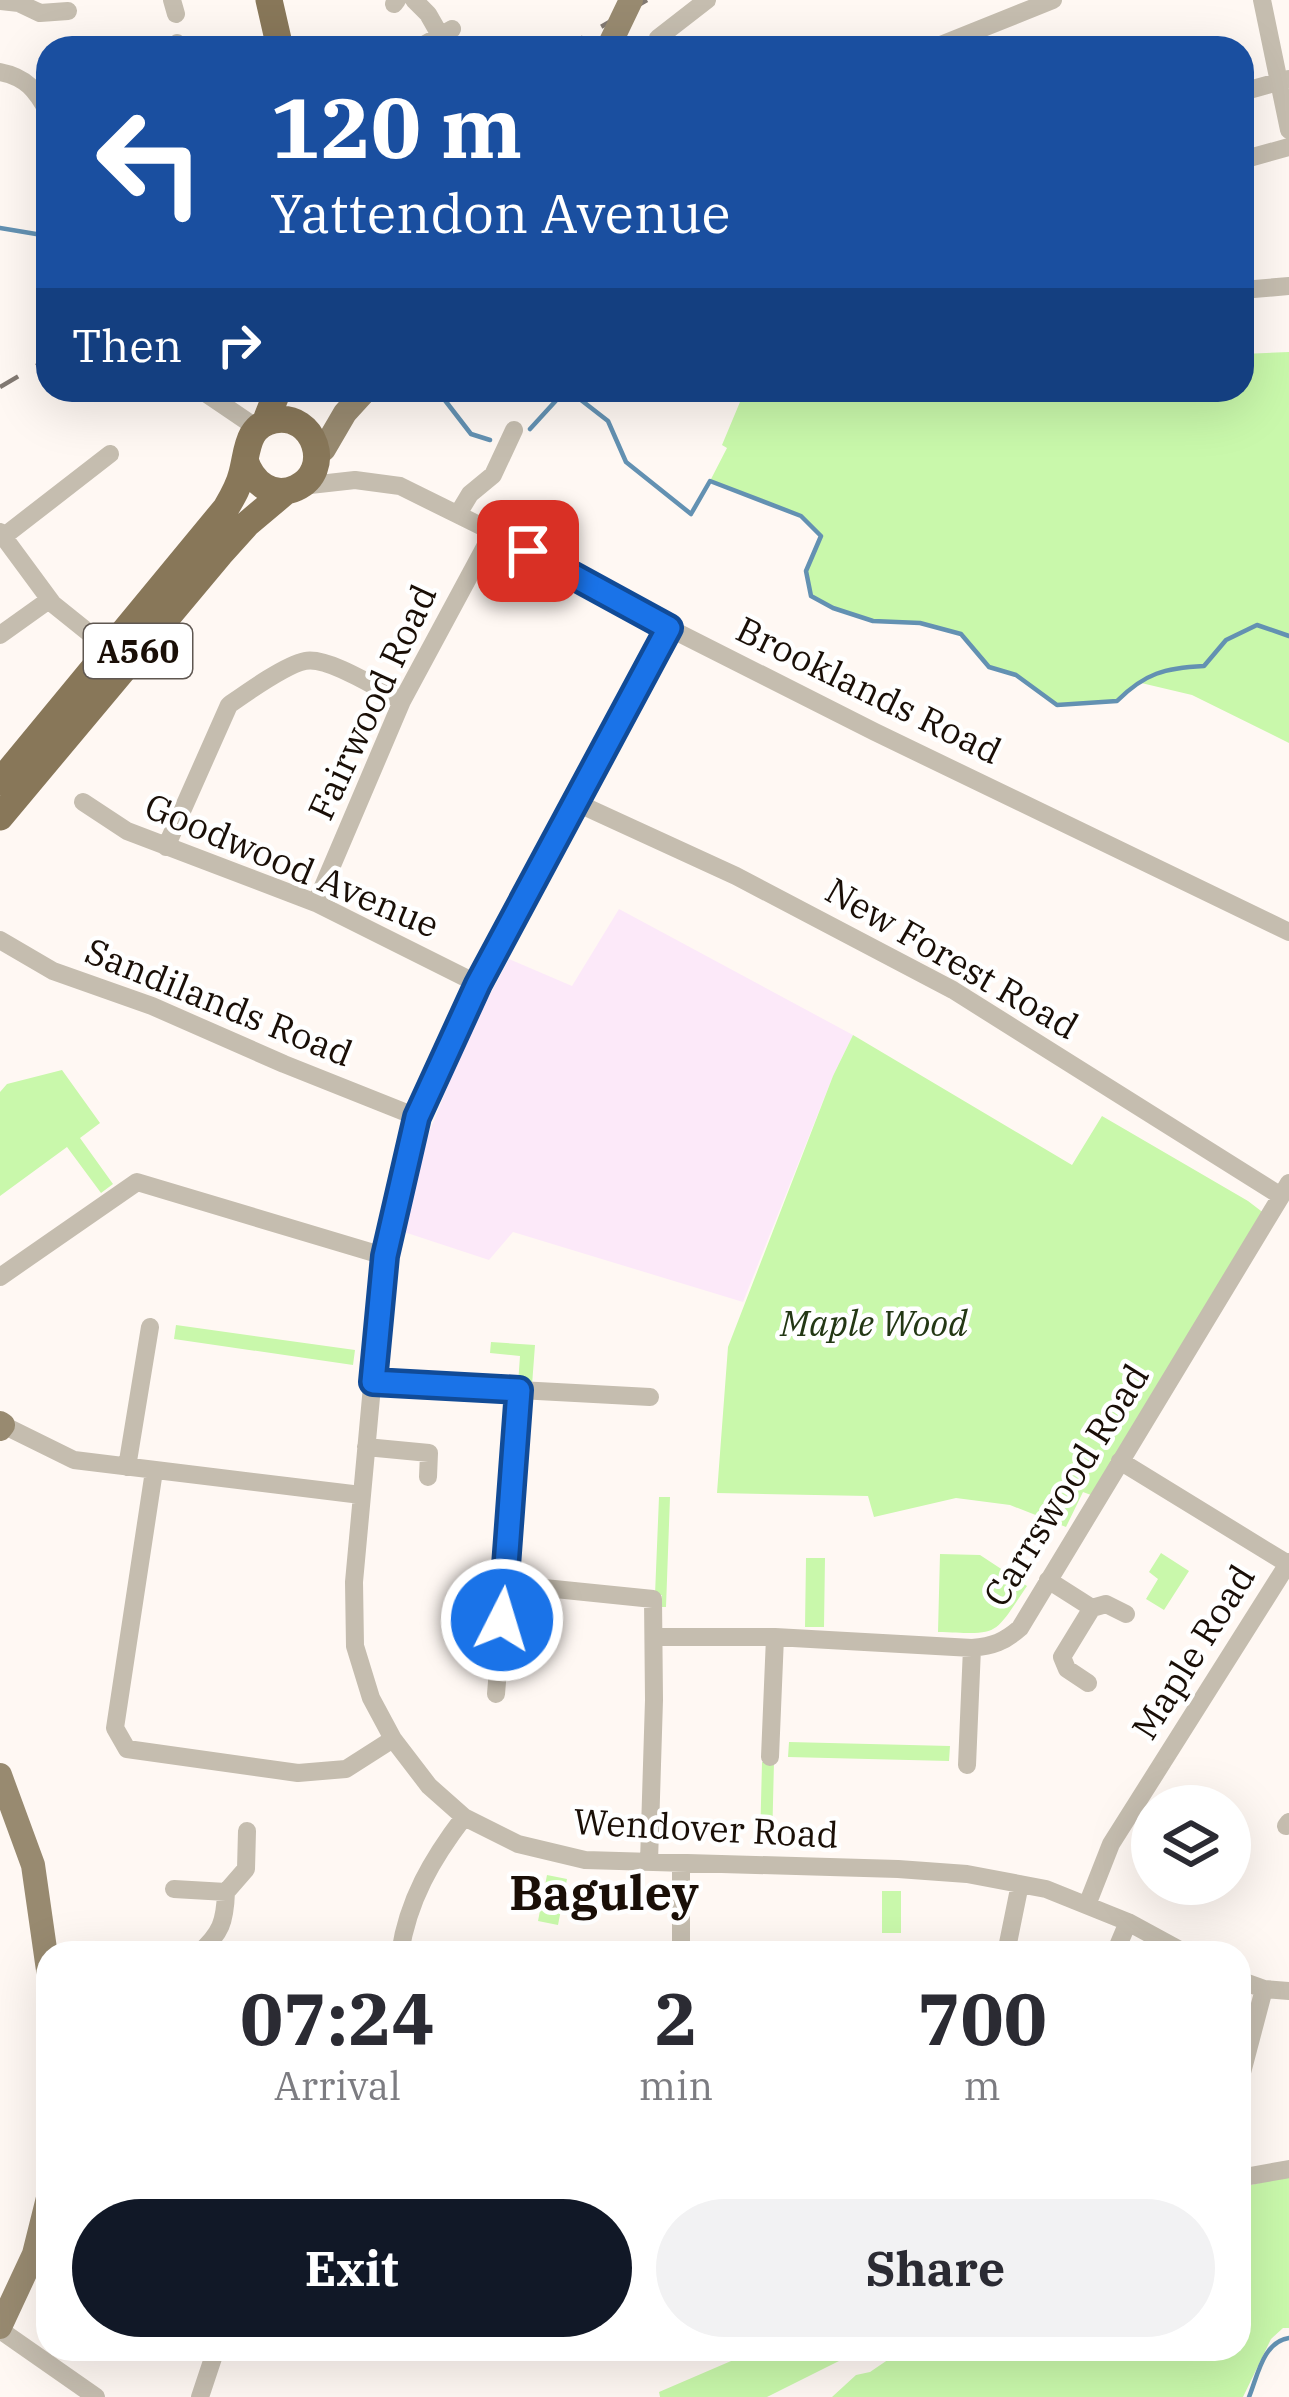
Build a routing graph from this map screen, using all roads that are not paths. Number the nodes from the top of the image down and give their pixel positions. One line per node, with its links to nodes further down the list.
1 (269, 0): 9 (highway)
2 (631, 0): 11 (main road, bridge)
3 (707, 0): 12 (street)
4 (1053, 0): 13 (street)
5 (1262, 0): 15 (street)
6 (0, 1): 8 (street)
7 (402, 1): 10 (street)
8 (56, 8)
9 (277, 36)
10 (439, 36)
11 (614, 36)
12 (667, 36)
13 (962, 36)
14 (0, 72): 17 (street)
15 (1284, 80): 16 (street); 18 (street)
16 (1254, 89)
17 (36, 94)
18 (1289, 130)
19 (1289, 147): 20 (street)
20 (1254, 157)
21 (1289, 286): 22 (street)
22 (1254, 289)
23 (221, 402): 27 (street)
24 (272, 402): 27 (highway, A560)
25 (299, 402): 29 (highway)
26 (355, 402): 29 (main road)
27 (261, 426): 29 (highway); 31 (highway, A560)
28 (514, 430): 34 (street)
29 (308, 436): 32 (street, Brooklands Road); 33 (highway, A560)
30 (110, 454): 36 (street)
31 (245, 460): 33 (highway); 40 (highway, A560)
32 (356, 480): 33 (street, Brooklands Road); 34 (street, Brooklands Road)
33 (293, 489): 40 (highway, A560)
34 (458, 514): 35 (street, Brooklands Road)
35 (493, 532): 38 (street, Brooklands Road); 41 (street, Fairwood Road)
36 (2, 535): 37 (street)
37 (50, 600): 39 (street); 40 (street)
38 (669, 628): 44 (street, Wendover Road); 48 (street, Brooklands Road)
39 (0, 635)
40 (119, 657): 42 (highway, A560); 45 (highway, A560)
41 (402, 701): 46 (street); 47 (street, Fairwood Road)
42 (0, 782)
43 (83, 802): 46 (street, Goodwood Avenue)
44 (577, 802): 50 (street, Wendover Road); 52 (street, New Forest Road)
45 (0, 818)
46 (166, 847): 47 (street, Goodwood Avenue)
47 (316, 903): 50 (street, Goodwood Avenue)
48 (1289, 932)
49 (0, 940): 51 (street, Sandilands Road)
50 (478, 984): 51 (street, Wendover Road)
51 (417, 1117): 53 (street, Wendover Road)
52 (1285, 1190): 61 (street, Carrswood Road)
53 (385, 1256): 54 (street); 56 (street, Wendover Road)
54 (0, 1277)
55 (150, 1328): 62 (street)
56 (373, 1382): 57 (street); 60 (street, Wendover Road)
57 (519, 1390): 58 (street); 68 (street)
58 (650, 1397)
59 (1, 1426): 62 (street)
60 (366, 1447): 64 (street); 65 (street, Wendover Road)
61 (1120, 1460): 66 (street); 67 (street, Carrswood Road)
62 (128, 1467): 63 (street)
63 (154, 1471): 65 (street); 76 (street)
64 (428, 1477)
65 (361, 1495): 76 (street, Wendover Road)
66 (1288, 1563): 87 (street, Maple Road)
67 (1048, 1580): 69 (street); 73 (street, Carrswood Road)
68 (505, 1584): 72 (street); 75 (street)
69 (1092, 1608): 70 (street); 74 (street)
70 (1126, 1614)
71 (776, 1636): 72 (street, Carrswood Road); 73 (street, Carrswood Road); 77 (street)
72 (654, 1637): 82 (street)
73 (972, 1648): 78 (street)
74 (1088, 1683)
75 (496, 1694)
76 (393, 1739): 80 (street, Wendover Road)
77 (770, 1757)
78 (967, 1765)
79 (2, 1785): 89 (main road)
80 (464, 1817): 82 (street, Wendover Road); 91 (street)
81 (247, 1832): 86 (street)
82 (650, 1862): 83 (street, Wendover Road)
83 (681, 1864): 84 (street, Wendover Road); 92 (street)
84 (1020, 1884): 87 (street, Wendover Road); 93 (street)
85 (174, 1889): 86 (street)
86 (226, 1892): 90 (street)
87 (1088, 1905): 88 (street, Wendover Road)
88 (1127, 1922): 94 (street); 95 (street, Wendover Road)
89 (44, 1941)
90 (212, 1941)
91 (403, 1941)
92 (681, 1941)
93 (1008, 1941)
94 (1120, 1941)
95 (1163, 1941)
96 (1251, 1984): 97 (street)
97 (1264, 1989): 98 (street); 99 (street)
98 (1289, 1991)
99 (1251, 2038)
100 (1289, 2169): 101 (street)
101 (1251, 2176)
102 (36, 2246): 103 (main road)
103 (0, 2328): 104 (street)
104 (36, 2354)
105 (46, 2361): 107 (street)
106 (212, 2361): 108 (street)
107 (96, 2397)
108 (200, 2397)

